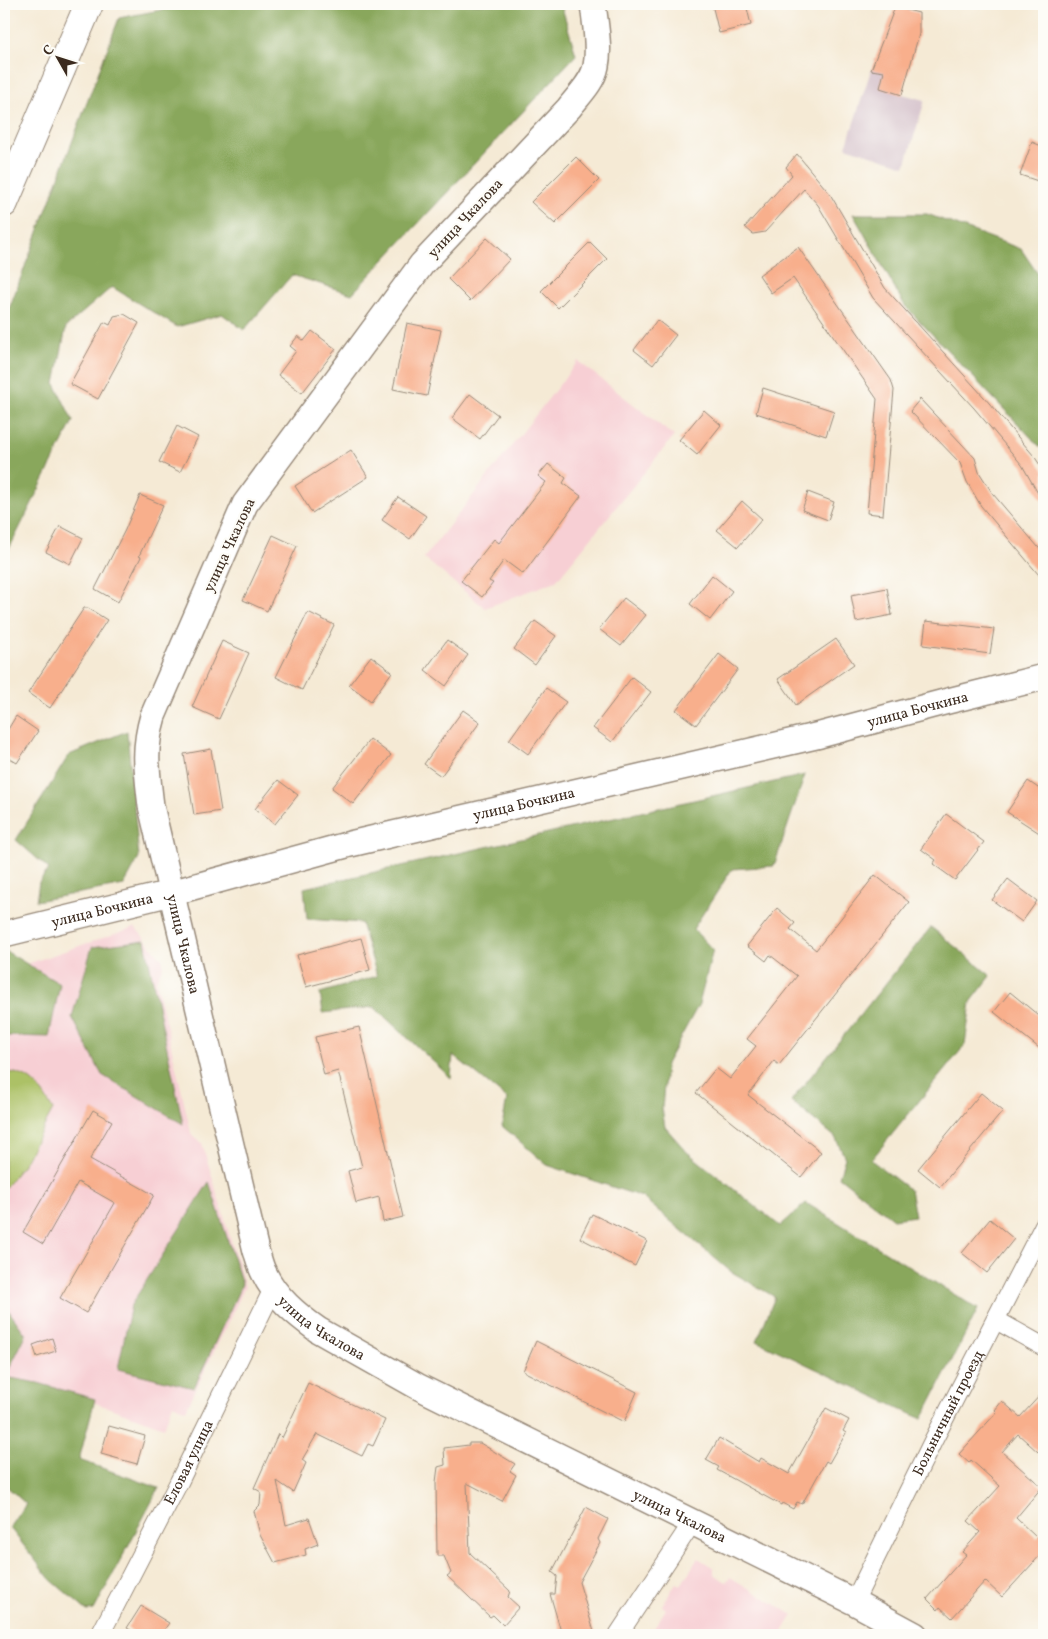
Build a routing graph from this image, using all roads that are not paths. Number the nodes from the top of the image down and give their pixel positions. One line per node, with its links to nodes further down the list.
1 (89, 4): 3 (highway)
2 (593, 4): 6 (main road, улица Чкалова)
3 (10, 174): 4 (highway)
4 (4, 203)
5 (1044, 677): 6 (main road, улица Бочкина)
6 (172, 893): 7 (main road, улица Бочкина); 9 (main road, улица Чкалова)
7 (4, 934)
8 (1044, 1225): 10 (street, Больничный проезд)
9 (273, 1289): 12 (main road, улица Чкалова); 14 (street, Еловая улица)
10 (996, 1320): 11 (street); 13 (street, Больничный проезд)
11 (1044, 1347)
12 (692, 1523): 13 (main road, улица Чкалова); 15 (street)
13 (854, 1602): 16 (main road, улица Чкалова)
14 (100, 1635)
15 (618, 1635)
16 (915, 1635)

